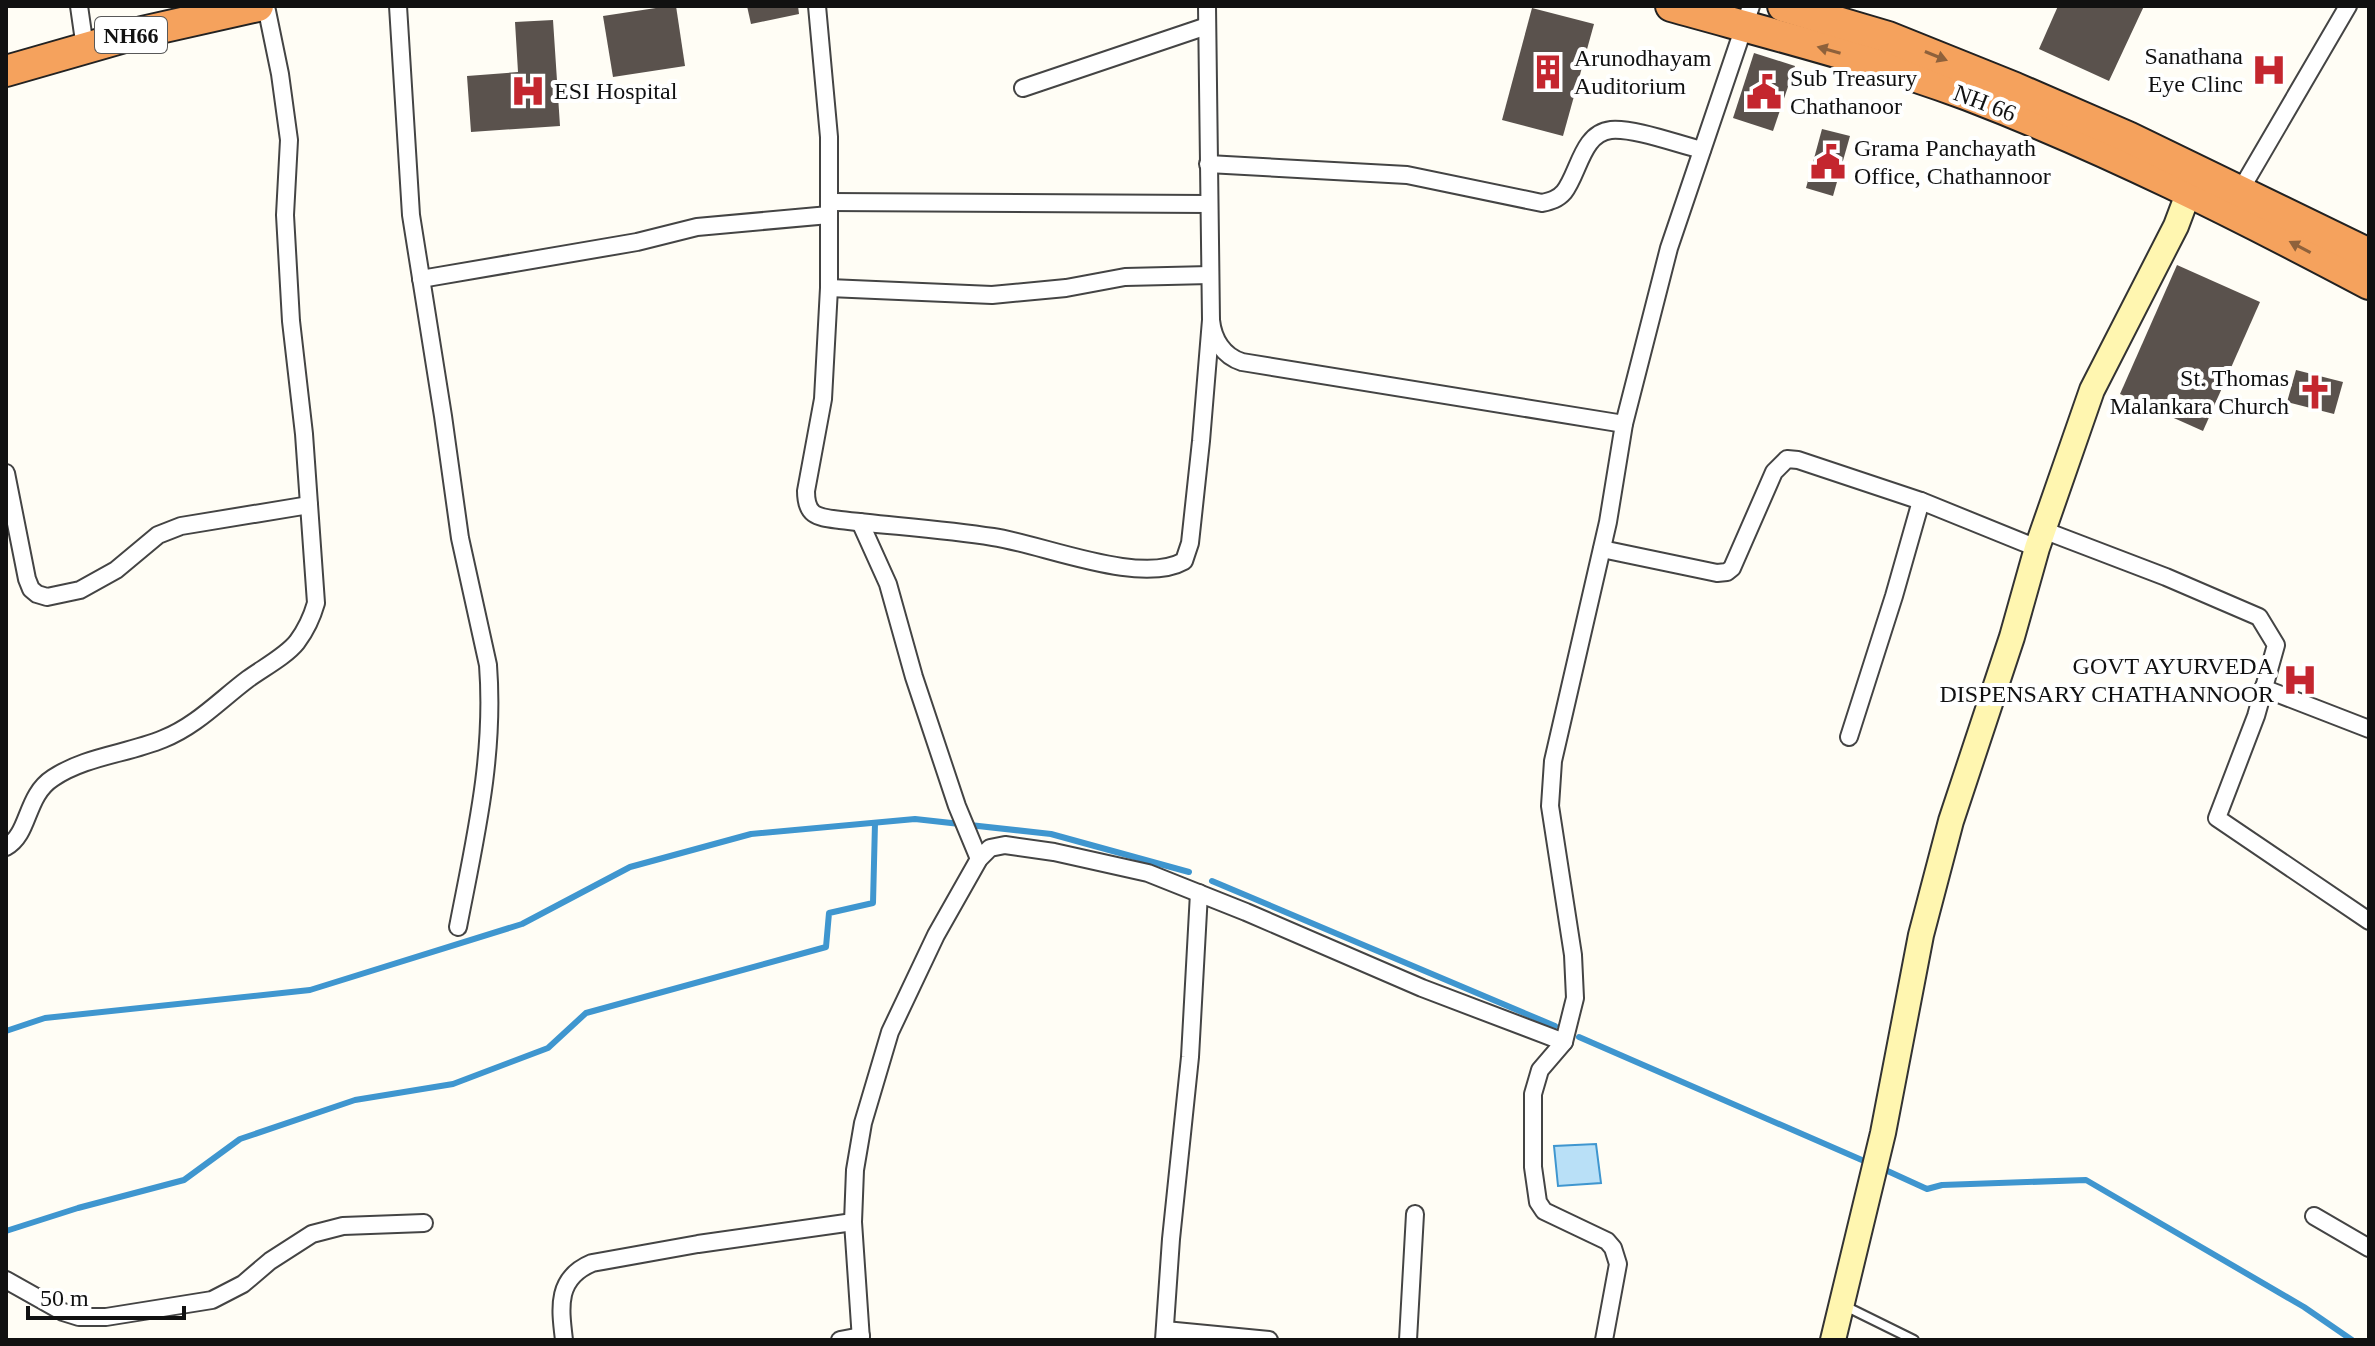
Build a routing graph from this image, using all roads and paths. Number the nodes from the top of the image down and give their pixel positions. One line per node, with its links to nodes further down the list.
1 (79, 6): 12 (street)
2 (258, 6): 12 (highway, NH66)
3 (266, 6): 31 (street)
4 (398, 6): 23 (street)
5 (817, 6): 20 (street)
6 (1207, 6): 11 (street)
7 (1671, 6): 10 (highway, NH 66)
8 (2348, 6): 18 (street)
9 (1790, 15): 10 (highway, NH 66); 17 (highway, NH 66)
10 (1747, 16): 15 (street)
11 (1207, 26): 14 (street); 16 (street)
12 (85, 48): 13 (highway, NH66)
13 (6, 71)
14 (1023, 88)
15 (1702, 150): 16 (street); 27 (street)
16 (1208, 164): 19 (street)
17 (2192, 181): 18 (highway, NH 66); 24 (highway, NH 66, one-way to 17); 33 (street)
18 (2240, 191): 21 (highway, NH 66)
19 (1209, 204): 20 (street); 22 (street)
20 (829, 208): 23 (street); 25 (street)
21 (2369, 254)
22 (1210, 275): 25 (street); 26 (street)
23 (421, 279): 42 (street)
24 (2369, 284)
25 (829, 288): 32 (street)
26 (1211, 320): 27 (street); 32 (street)
27 (1624, 424): 34 (street)
28 (6, 473): 29 (street)
29 (8, 493): 31 (street)
30 (1921, 501): 33 (street); 34 (street); 37 (street)
31 (309, 505): 38 (street)
32 (860, 522): 39 (street)
33 (2040, 539): 35 (street); 50 (street)
34 (1602, 549): 43 (street)
35 (2263, 688): 36 (street); 41 (street)
36 (2369, 729)
37 (1849, 737)
38 (6, 847)
39 (979, 859): 40 (street); 46 (street)
40 (1199, 893): 43 (street); 51 (street)
41 (2369, 921)
42 (458, 927)
43 (1564, 1042): 57 (street)
44 (1415, 1214): 56 (street)
45 (2314, 1216): 48 (street)
46 (853, 1222): 52 (street); 53 (street)
47 (424, 1223): 49 (street)
48 (2369, 1248)
49 (6, 1280)
50 (1843, 1305): 58 (street); 59 (lane)
51 (1165, 1335): 55 (street)
52 (861, 1338): 54 (street)
53 (564, 1340)
54 (840, 1340)
55 (1269, 1340)
56 (1408, 1340)
57 (1604, 1340)
58 (1833, 1340)
59 (1914, 1340)

